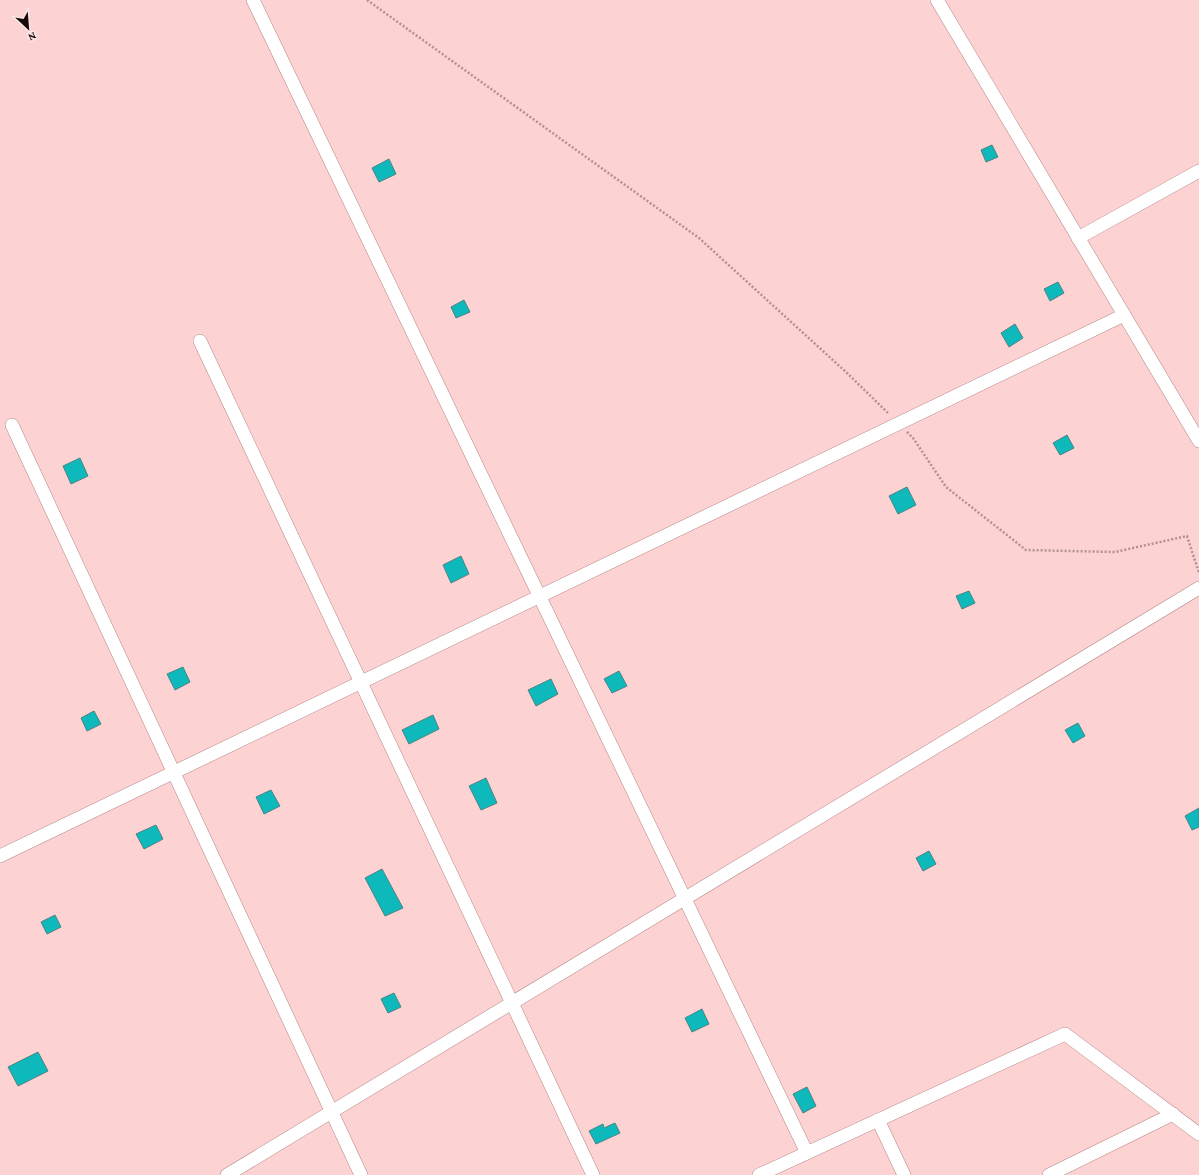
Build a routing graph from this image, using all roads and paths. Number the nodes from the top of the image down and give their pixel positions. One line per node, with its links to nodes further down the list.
1 (253, 0): 13 (street)
2 (367, 0): 8 (path)
3 (937, 0): 5 (street)
4 (1199, 171): 5 (street)
5 (1078, 238): 6 (street)
6 (1124, 314): 8 (street); 10 (street)
7 (200, 341): 14 (street)
8 (898, 423): 11 (path); 13 (street)
9 (12, 425): 15 (street)
10 (1199, 441)
11 (1199, 573)
12 (1199, 588): 17 (street)
13 (540, 596): 14 (street); 17 (street)
14 (360, 682): 15 (street); 18 (street)
15 (174, 772): 16 (street); 19 (street)
16 (0, 856)
17 (685, 898): 18 (street); 23 (street)
18 (512, 1003): 19 (street); 26 (street)
19 (332, 1112): 24 (street); 25 (street)
20 (1173, 1114): 21 (street); 22 (street); 29 (street)
21 (878, 1120): 23 (street); 28 (street)
22 (1199, 1134)
23 (807, 1153): 27 (street)
24 (227, 1175)
25 (361, 1175)
26 (593, 1175)
27 (759, 1175)
28 (904, 1175)
29 (1049, 1175)

